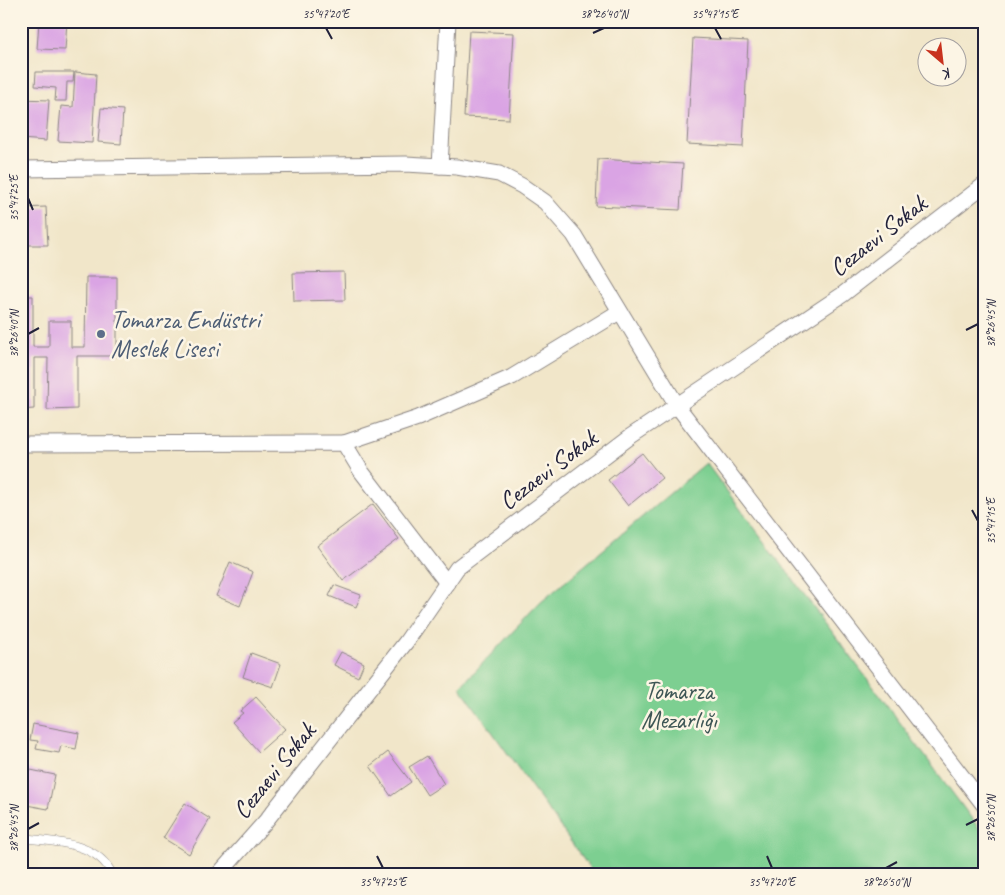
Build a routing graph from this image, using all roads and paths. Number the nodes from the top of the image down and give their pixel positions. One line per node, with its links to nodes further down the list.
1 (448, 21): 2 (street)
2 (440, 166): 3 (street); 5 (street)
3 (21, 169)
4 (984, 185): 6 (street, Cezaevi Sokak)
5 (620, 312): 6 (street); 7 (street)
6 (678, 407): 9 (street, Cezaevi Sokak); 10 (street)
7 (344, 443): 8 (street); 9 (street)
8 (21, 444)
9 (447, 583): 13 (street, Cezaevi Sokak)
10 (984, 805)
11 (21, 838): 12 (lane)
12 (112, 874)
13 (219, 874)

